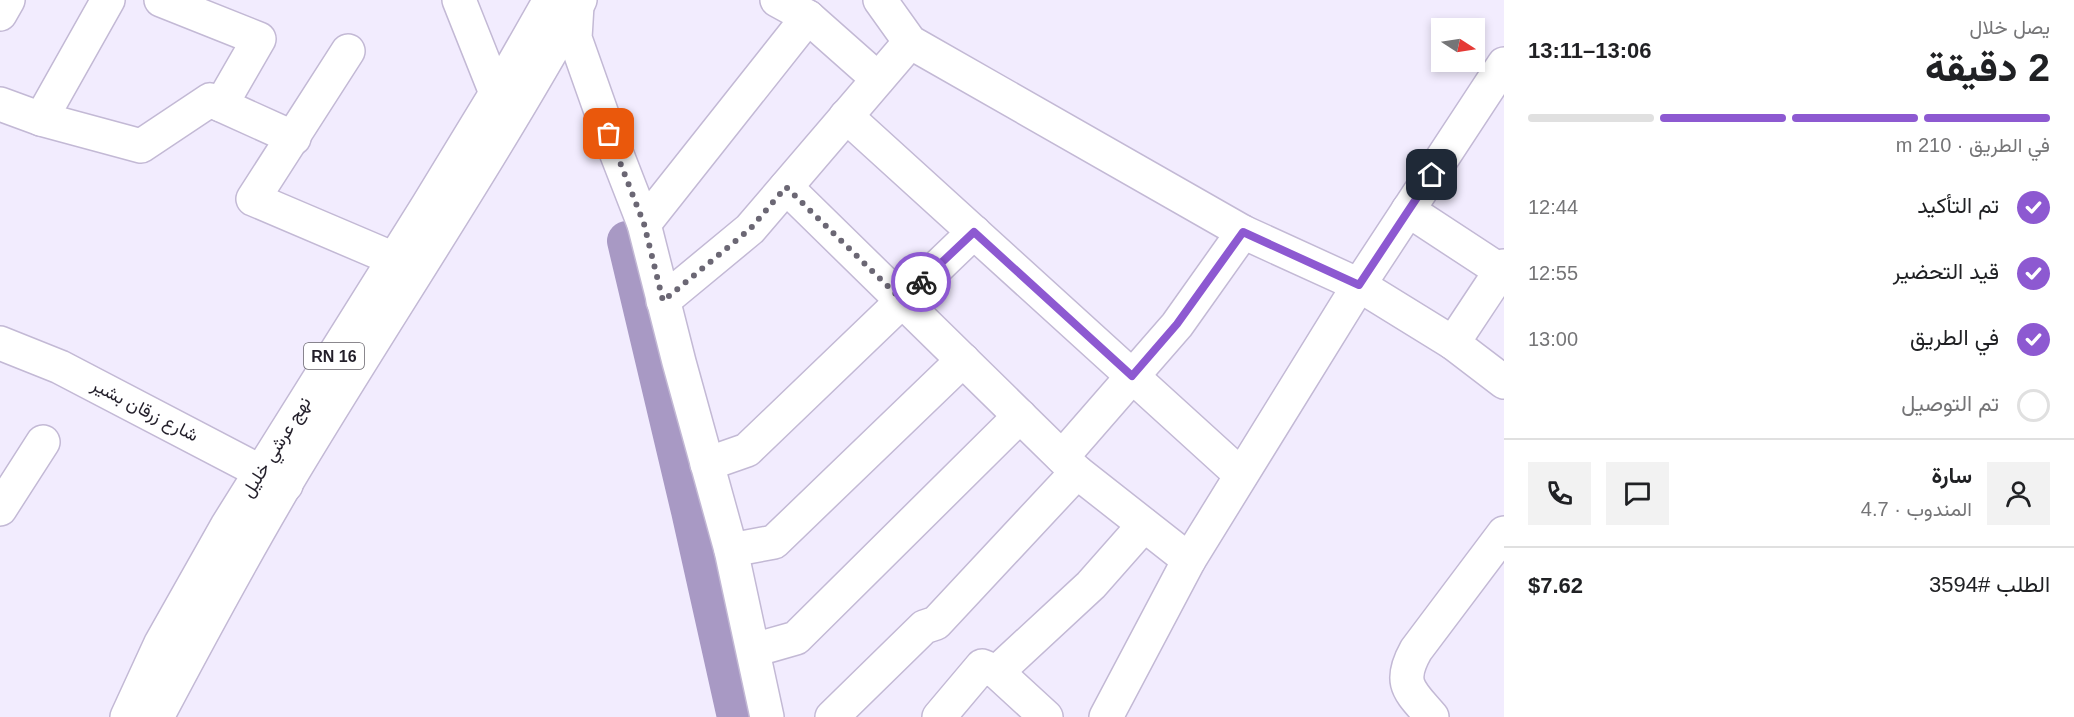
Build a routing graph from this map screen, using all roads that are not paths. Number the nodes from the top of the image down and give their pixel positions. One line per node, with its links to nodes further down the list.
1 (8, 0): 8 (main road)
2 (108, 0): 19 (main road)
3 (161, 0): 17 (main road)
4 (459, 0): 15 (main road)
5 (777, 0): 9 (main road)
6 (880, 0): 11 (main road)
7 (562, 2): 10 (main road, نهج عرشي خليل / RN 16); 15 (main road, نهج عرشي خليل / RN 16)
8 (0, 15)
9 (808, 17): 14 (main road); 23 (main road)
10 (567, 37): 23 (main road); 41 (main road, نهج عرشي خليل / RN 16)
11 (910, 42): 14 (main road); 25 (main road)
12 (348, 51): 20 (main road)
13 (1503, 68): 22 (main road)
14 (878, 79): 18 (main road)
15 (496, 93): 26 (main road, نهج عرشي خليل / RN 16)
16 (0, 104): 19 (main road)
17 (221, 105): 19 (main road); 20 (main road)
18 (846, 116): 21 (main road); 24 (main road)
19 (41, 119)
20 (294, 138): 26 (main road)
21 (786, 187): 29 (main road); 30 (main road)
22 (1408, 210): 27 (main road); 28 (main road)
23 (644, 224): 30 (main road)
24 (974, 232): 29 (main road); 34 (main road)
25 (1243, 232): 28 (main road); 34 (main road)
26 (394, 259): 41 (main road, نهج عرشي خليل / RN 16)
27 (1502, 268): 32 (main road)
28 (1359, 285): 32 (main road); 40 (main road)
29 (902, 300): 33 (main road); 38 (main road)
30 (663, 301): 38 (main road)
31 (0, 343): 41 (main road, شارع زرقان بشير)
32 (1453, 343): 35 (main road)
33 (963, 360): 36 (main road); 45 (main road)
34 (1132, 376): 39 (main road); 40 (main road)
35 (1504, 382)
36 (1020, 416): 39 (main road); 47 (main road)
37 (43, 442): 42 (main road)
38 (707, 464): 45 (main road)
39 (1070, 465): 43 (main road); 52 (main road)
40 (1242, 475): 46 (main road)
41 (274, 478): 49 (main road, نهج عرشي خليل / RN 16); 50 (main road, نهج عرشي خليل / RN 16)
42 (0, 509)
43 (1144, 525): 46 (main road); 48 (main road)
44 (1504, 533): 56 (main road)
45 (731, 550): 47 (main road)
46 (1189, 560): 55 (main road)
47 (754, 650): 51 (main road)
48 (997, 672): 53 (main road); 54 (main road)
49 (128, 717)
50 (157, 717)
51 (767, 717)
52 (832, 717)
53 (939, 717)
54 (1046, 717)
55 (1106, 717)
56 (1432, 717)

